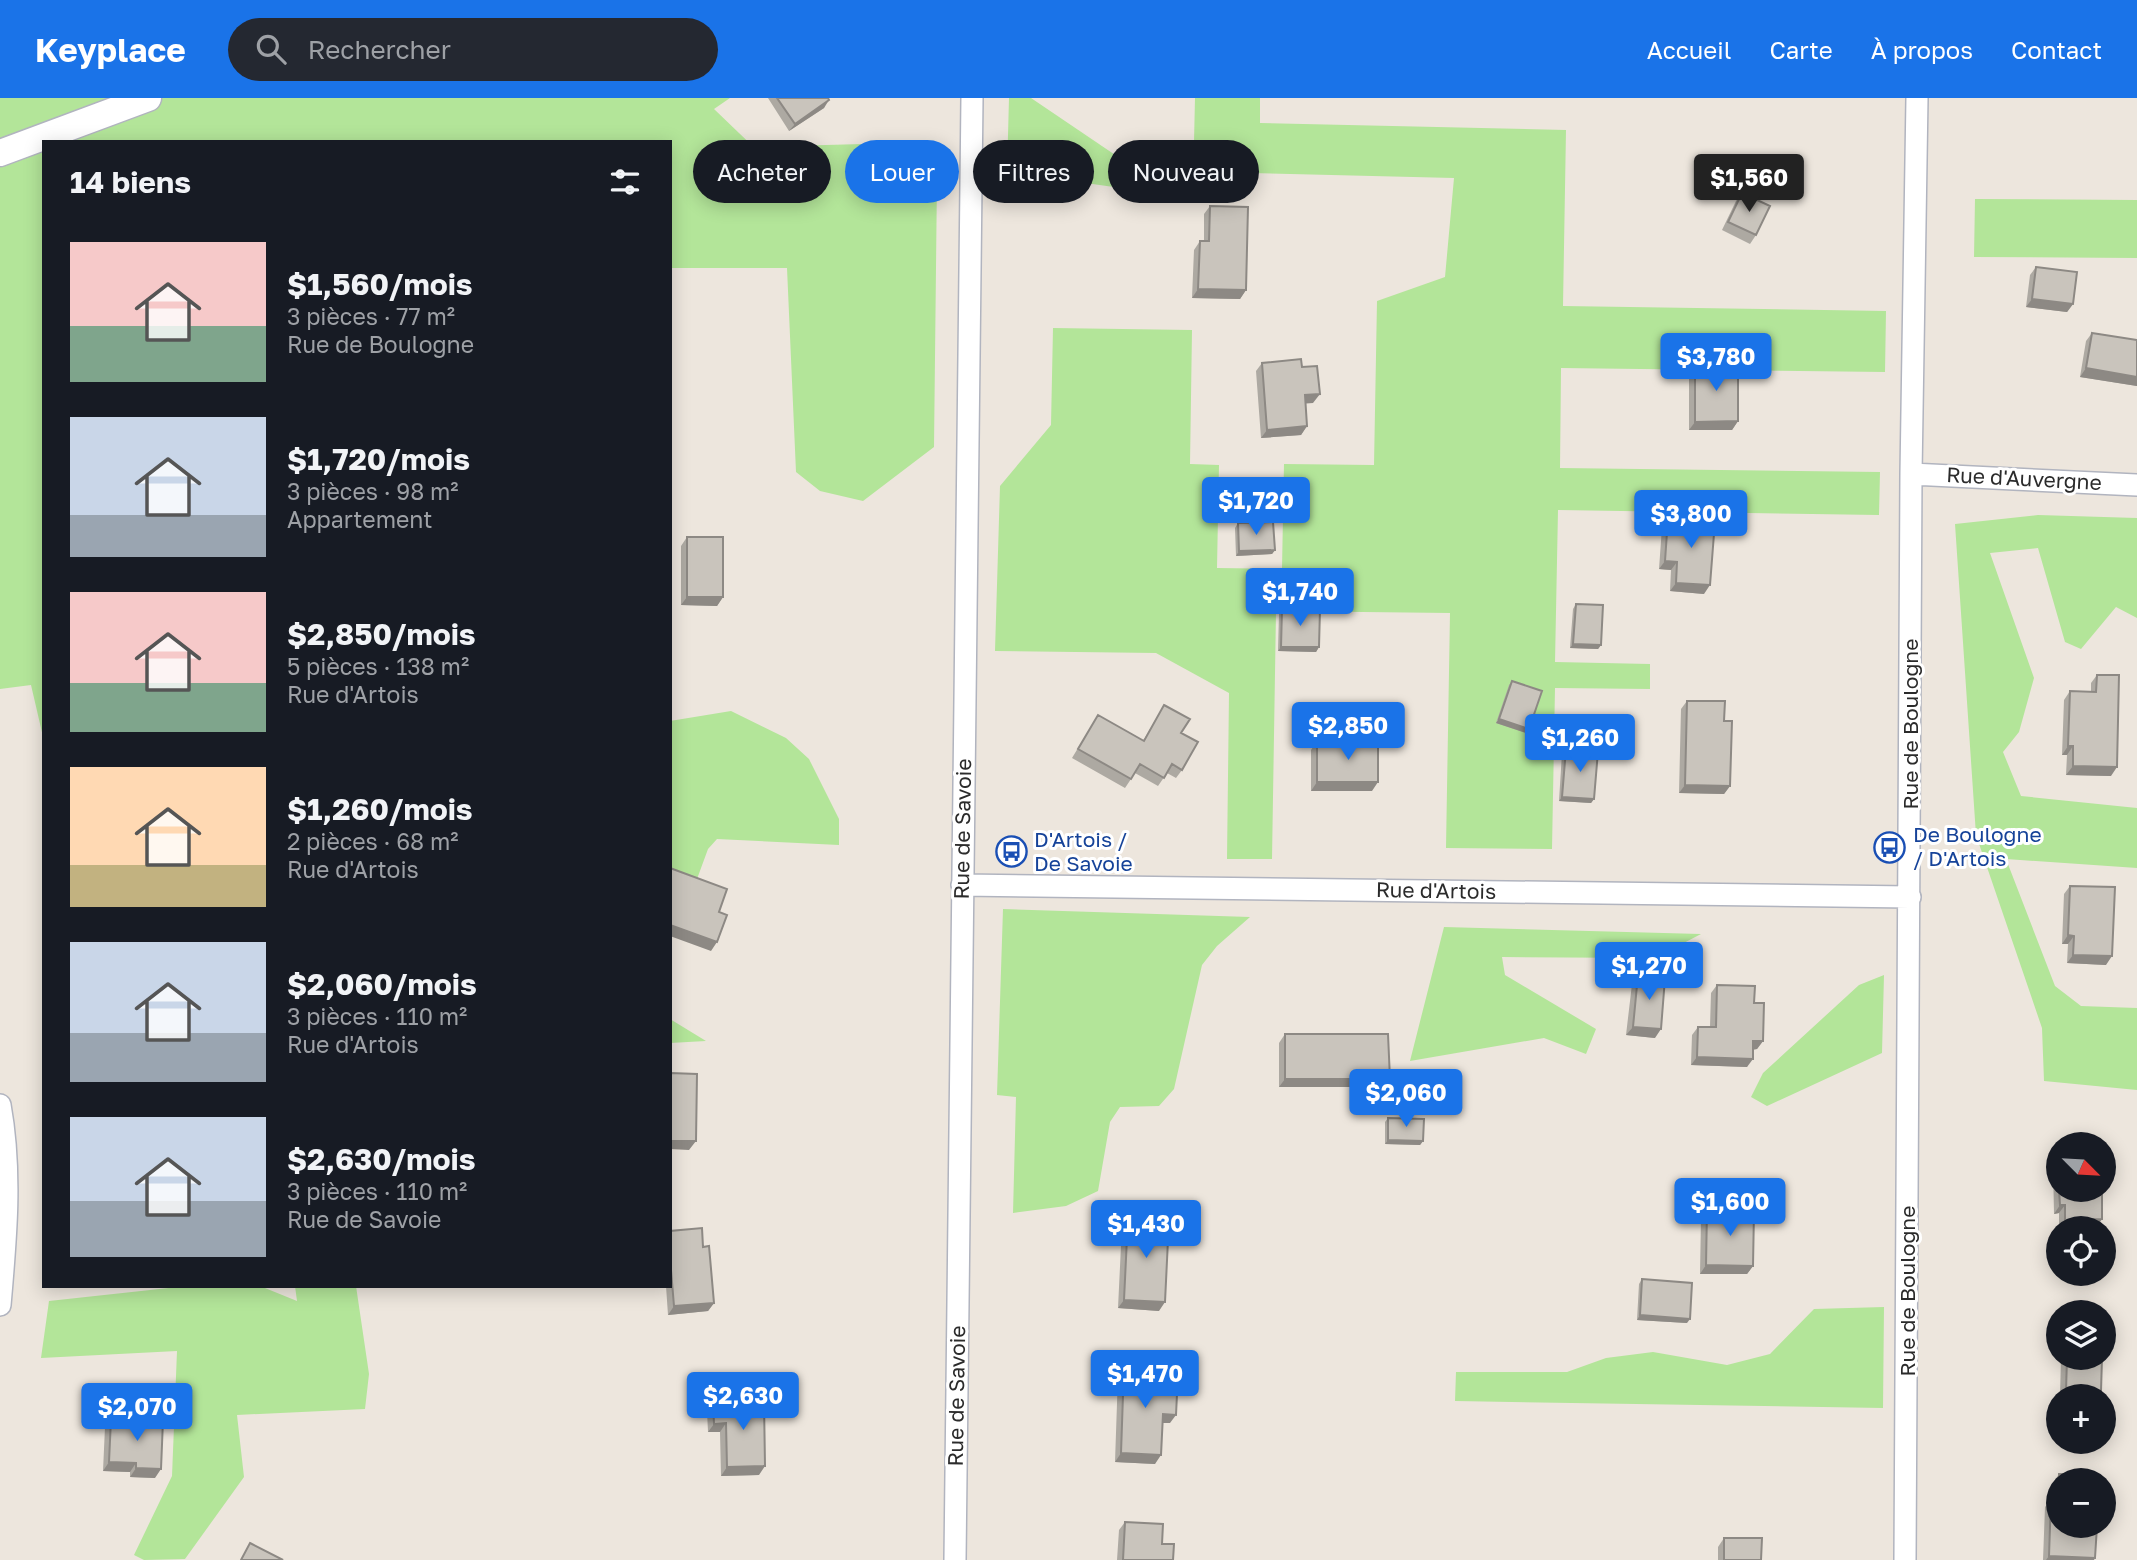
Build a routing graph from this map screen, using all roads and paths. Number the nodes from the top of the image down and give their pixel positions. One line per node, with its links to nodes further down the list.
1 (148, 98): 4 (street)
2 (972, 98): 7 (street, Rue de Savoie)
3 (1917, 98): 5 (street, Rue de Boulogne)
4 (0, 153)
5 (1911, 474): 6 (street, Rue d'Auvergne); 8 (street, Rue de Boulogne)
6 (2137, 485)
7 (962, 885): 8 (street, Rue d'Artois); 11 (street, Rue de Savoie)
8 (1910, 897): 12 (street, Rue de Boulogne)
9 (0, 1105): 10 (street)
10 (0, 1305)
11 (955, 1560)
12 (1905, 1560)

